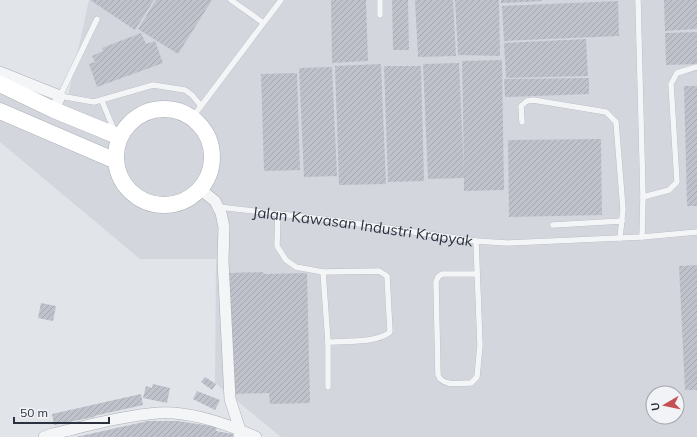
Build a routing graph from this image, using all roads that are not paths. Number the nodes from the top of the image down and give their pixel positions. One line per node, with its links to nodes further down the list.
1 (231, 0): 7 (lane)
2 (281, 0): 7 (lane)
3 (380, 0): 5 (lane)
4 (638, 0): 19 (lane)
5 (380, 15)
6 (97, 19): 12 (lane)
7 (262, 22): 14 (lane)
8 (697, 67): 19 (lane)
9 (0, 72): 12 (street)
10 (0, 84): 12 (street)
11 (102, 101): 12 (lane); 14 (lane); 16 (lane)
12 (57, 103): 16 (street)
13 (0, 111): 17 (street)
14 (196, 112): 16 (street); 18 (street)
15 (522, 122): 22 (lane)
16 (118, 136): 17 (street)
17 (116, 161): 18 (street)
18 (200, 189): 20 (street)
19 (643, 197): 25 (lane)
20 (219, 207): 21 (lane, Jalan Kawasan Industri Krapyak); 32 (street)
21 (278, 213): 27 (lane, Jalan Kawasan Industri Krapyak); 28 (lane)
22 (622, 221): 23 (lane); 26 (lane)
23 (553, 225)
24 (697, 232): 25 (lane, Jalan Kawasan Industri Krapyak)
25 (642, 237): 26 (lane, Jalan Kawasan Industri Krapyak)
26 (620, 238): 27 (lane, Jalan Kawasan Industri Krapyak)
27 (476, 241): 29 (lane)
28 (323, 272): 30 (lane); 30 (lane)
29 (476, 274): 29 (lane)
30 (328, 342): 31 (lane)
31 (328, 387)
32 (239, 433): 33 (street); 34 (street)
33 (44, 437)
34 (256, 437)

